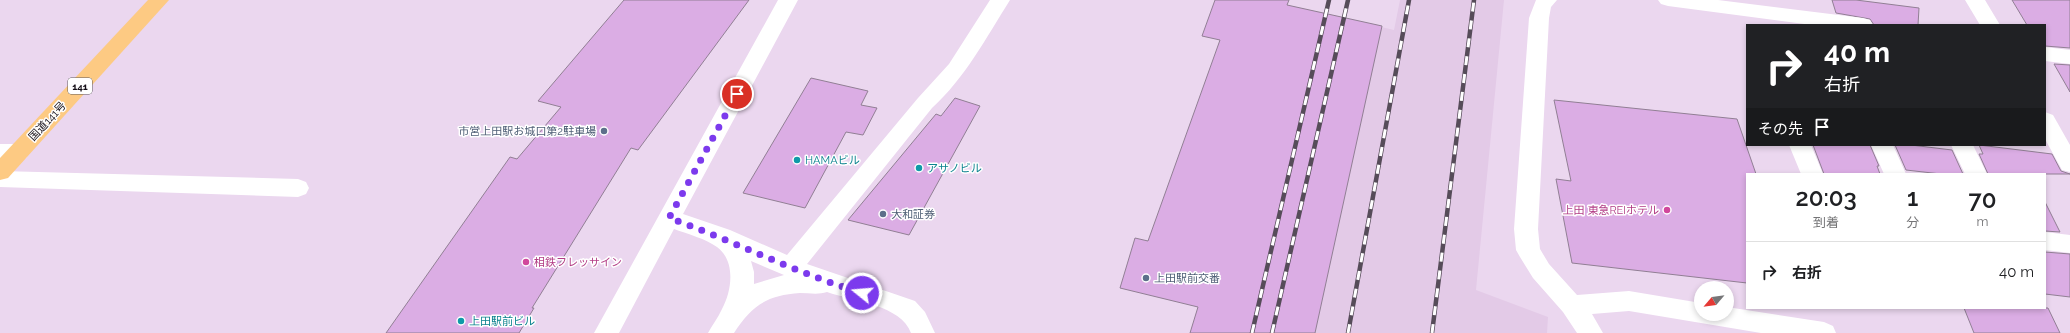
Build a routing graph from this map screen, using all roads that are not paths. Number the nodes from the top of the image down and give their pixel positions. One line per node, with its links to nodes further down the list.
1 (159, 0): 17 (highway, 国道141号 / 141)
2 (788, 0): 25 (street)
3 (1000, 0): 29 (street)
4 (1547, 0): 31 (street)
5 (1668, 0): 7 (street)
6 (1975, 0): 10 (street)
7 (1751, 18): 8 (street)
8 (1826, 22): 9 (street)
9 (1851, 24)
10 (1989, 24)
11 (2046, 54): 12 (street)
12 (2070, 57)
13 (2046, 122): 18 (street)
14 (1800, 146): 20 (street)
15 (1882, 146): 21 (street)
16 (1962, 146): 22 (street)
17 (9, 152): 19 (highway, 国道141号 / 141)
18 (2070, 164)
19 (0, 172)
20 (1812, 173)
21 (1895, 173)
22 (1976, 173)
23 (0, 179): 24 (street)
24 (298, 188)
25 (669, 218): 26 (street); 36 (street)
26 (717, 235): 29 (street); 34 (street)
27 (2046, 241): 28 (street)
28 (2070, 244)
29 (791, 267): 30 (street)
30 (834, 285): 34 (street); 37 (street)
31 (1572, 306): 32 (street); 38 (street)
32 (1694, 312)
33 (1734, 320): 35 (street)
34 (728, 327)
35 (1774, 329): 39 (street)
36 (606, 333)
37 (923, 333)
38 (1591, 333)
39 (1824, 333)

